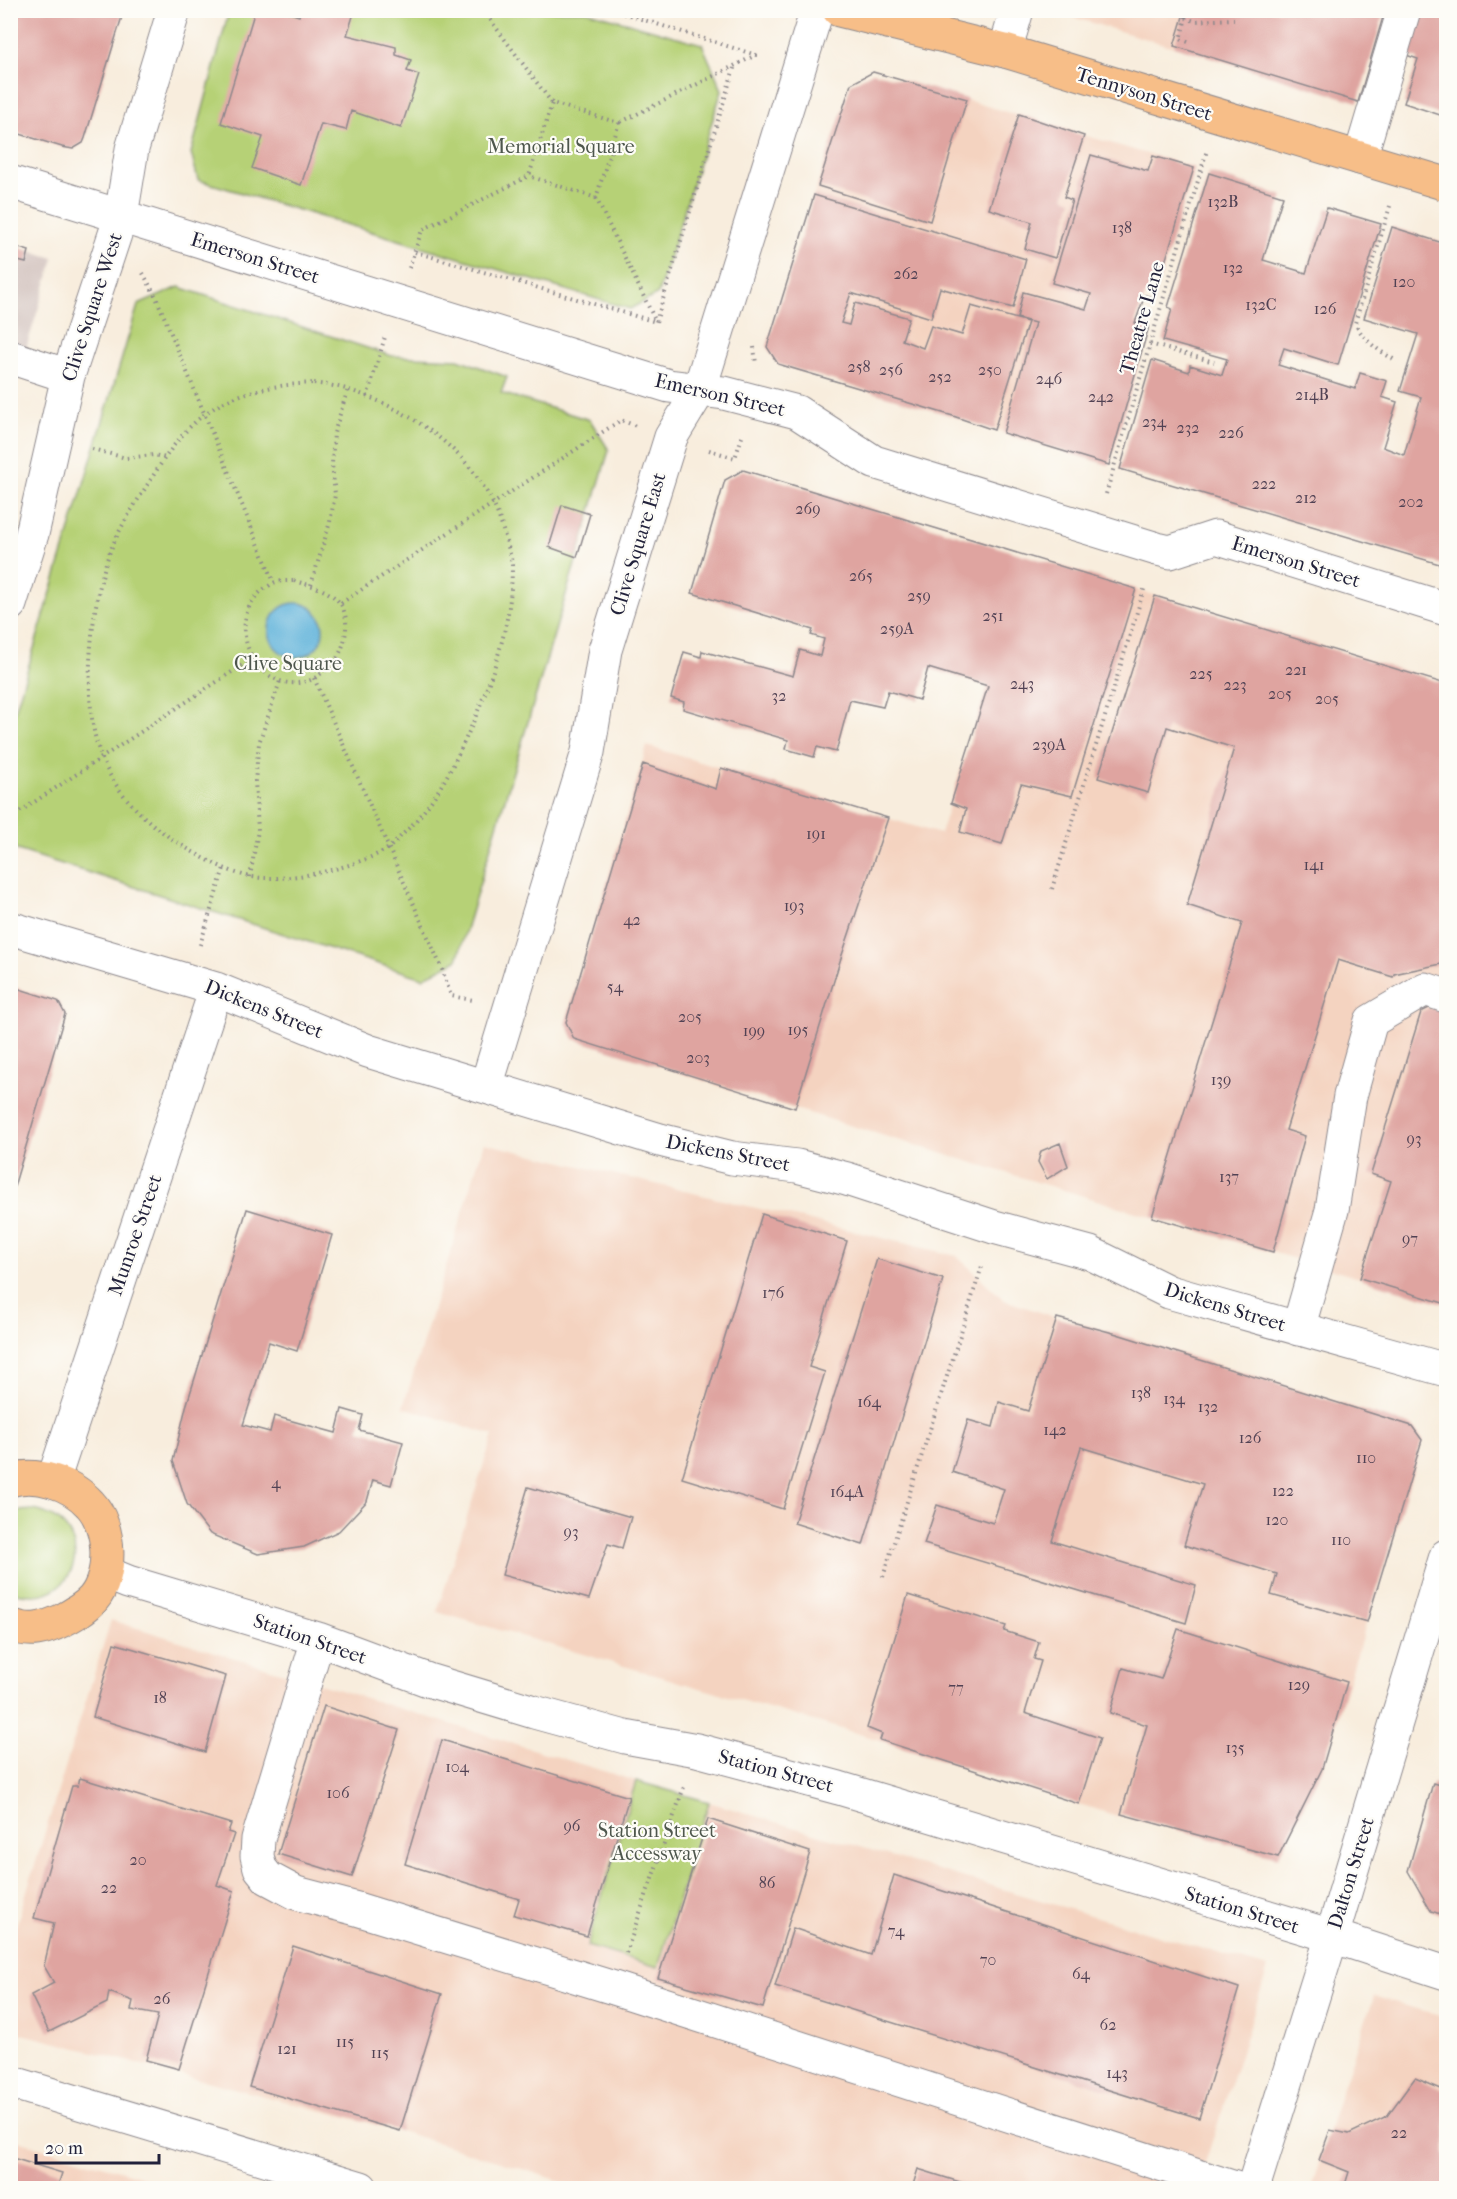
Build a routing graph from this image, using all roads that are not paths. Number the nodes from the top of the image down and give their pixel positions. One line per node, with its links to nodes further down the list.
1 (174, 10): 10 (street, Clive Square West)
2 (817, 10): 13 (street, Clive Square East)
3 (839, 10): 6 (main road, Tennyson Street)
4 (1017, 10): 6 (street)
5 (1404, 10): 7 (street)
6 (1005, 51): 7 (main road, Tennyson Street)
7 (1360, 158): 9 (main road, Tennyson Street)
8 (10, 182): 10 (street, Emerson Street)
9 (1446, 184)
10 (121, 216): 12 (street, Clive Square West); 13 (street, Emerson Street)
11 (10, 357): 12 (street)
12 (68, 376): 14 (street, Clive Square West)
13 (699, 392): 15 (street, Emerson Street); 19 (street, Clive Square East)
14 (10, 604)
15 (1446, 609)
16 (10, 928): 17 (street, Dickens Street)
17 (203, 984): 19 (street, Dickens Street); 23 (street, Munroe Street)
18 (1446, 996): 20 (street)
19 (486, 1088): 20 (street, Dickens Street)
20 (1298, 1329): 21 (street, Dickens Street)
21 (1446, 1370)
22 (10, 1480): 23 (main road)
23 (52, 1481): 25 (main road)
24 (1446, 1556): 28 (street, Dalton Street)
25 (106, 1573): 26 (main road); 27 (street, Station Street)
26 (11, 1629)
27 (318, 1639): 28 (street, Station Street); 32 (street)
28 (1332, 1936): 29 (street, Station Street); 33 (street, Dalton Street)
29 (1446, 1973)
30 (10, 2082): 31 (street)
31 (360, 2188)
32 (1235, 2188)
33 (1253, 2188)

